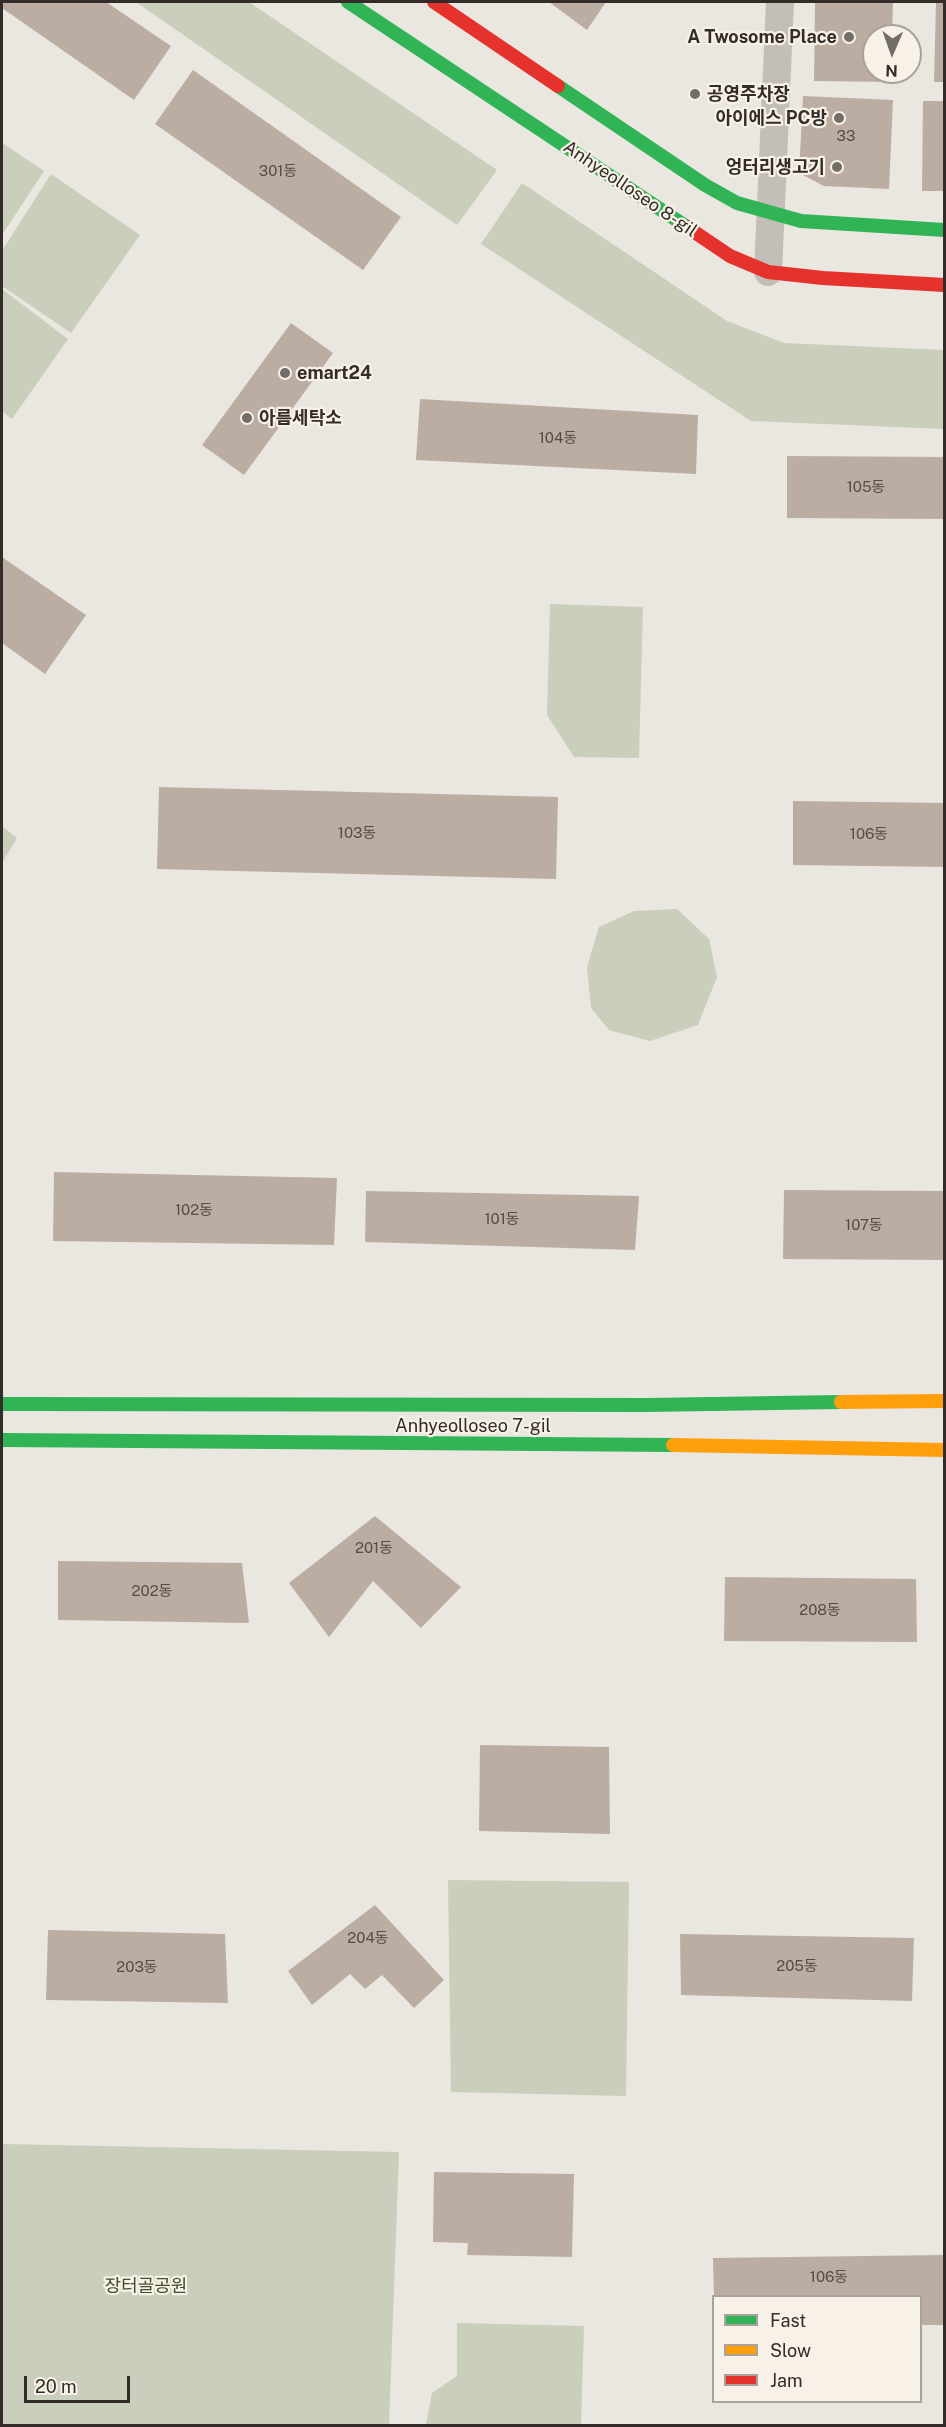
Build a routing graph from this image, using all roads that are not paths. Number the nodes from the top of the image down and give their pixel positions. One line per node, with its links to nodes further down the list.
1 (348, 2): 6 (street, Anhyeolloseo 8-gil)
2 (434, 2): 4 (street)
3 (780, 2): 4 (street)
4 (771, 214): 5 (street); 6 (street)
5 (945, 230)
6 (768, 272): 7 (street, Anhyeolloseo 8-gil)
7 (945, 285)
8 (945, 1401): 9 (street, Anhyeolloseo 7-gil)
9 (2, 1404)
10 (2, 1440): 11 (street, Anhyeolloseo 7-gil)
11 (945, 1450)

